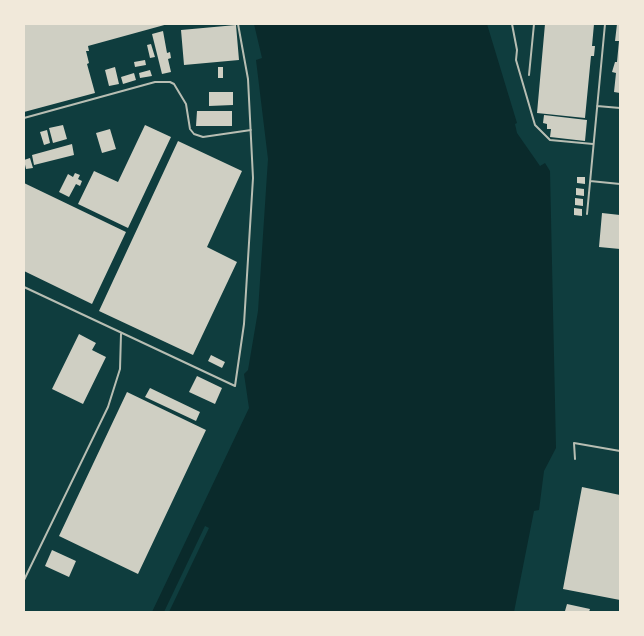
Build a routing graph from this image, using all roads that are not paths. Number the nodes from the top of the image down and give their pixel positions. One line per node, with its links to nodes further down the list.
1 (238, 24): 9 (lane)
2 (512, 24): 10 (lane)
3 (534, 24): 5 (lane)
4 (605, 24): 6 (lane)
5 (529, 75)
6 (597, 106): 7 (lane); 10 (lane)
7 (620, 108)
8 (24, 118): 9 (lane)
9 (251, 130): 15 (lane)
10 (593, 144): 11 (lane)
11 (590, 180): 12 (lane); 13 (lane)
12 (620, 184)
13 (586, 214)
14 (24, 287): 15 (lane)
15 (121, 334): 18 (lane)
16 (620, 451): 17 (lane)
17 (575, 459)
18 (24, 580)

